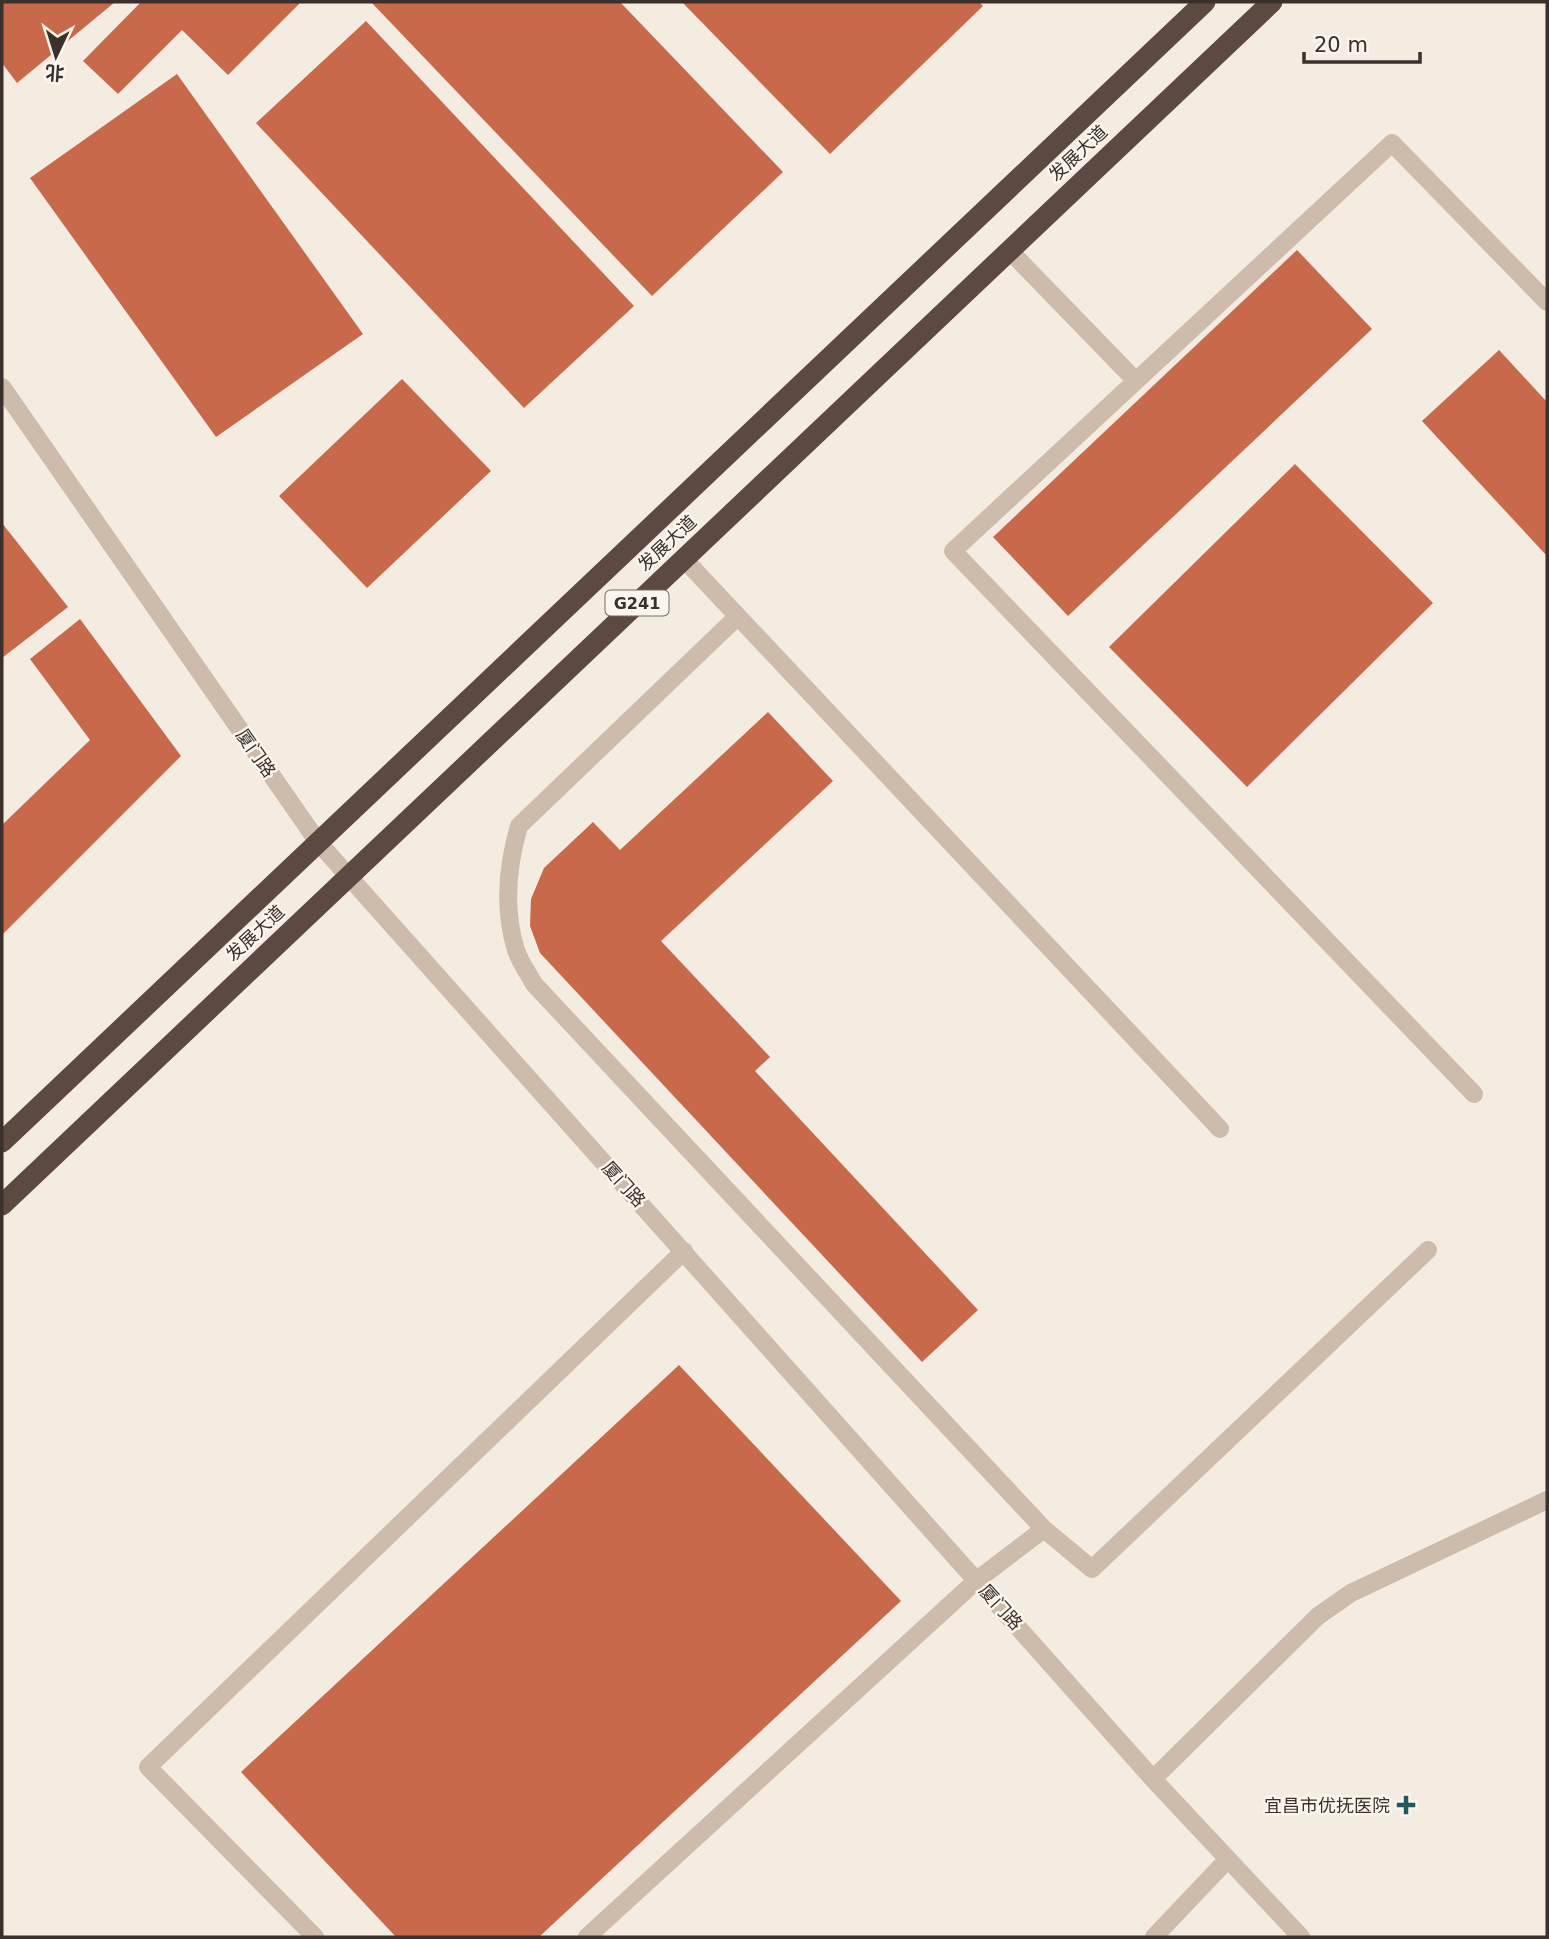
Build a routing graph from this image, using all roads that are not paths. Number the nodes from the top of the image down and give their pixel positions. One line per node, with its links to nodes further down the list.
1 (1205, 2): 9 (highway, 发展大道 / G241)
2 (1272, 2): 3 (highway, 发展大道 / G241)
3 (1009, 250): 5 (street); 7 (highway, 发展大道 / G241)
4 (1547, 302): 5 (street)
5 (1136, 380): 11 (street)
6 (2, 387): 9 (street, 厦门路)
7 (684, 559): 8 (street); 10 (highway, 发展大道 / G241)
8 (737, 617): 12 (street); 18 (street)
9 (318, 842): 10 (street, 厦门路); 13 (highway, 发展大道 / G241)
10 (350, 875): 14 (highway, 发展大道 / G241); 16 (street, 厦门路)
11 (1474, 1094)
12 (1220, 1129)
13 (2, 1142)
14 (2, 1205)
15 (1428, 1250): 18 (street)
16 (684, 1251): 19 (street, 厦门路); 22 (street)
17 (1547, 1500): 20 (street)
18 (1044, 1529): 19 (street)
19 (977, 1580): 20 (street, 厦门路); 23 (street)
20 (1153, 1779): 21 (street, 厦门路)
21 (1228, 1859): 24 (street); 25 (street, 厦门路)
22 (315, 1937)
23 (587, 1937)
24 (1154, 1937)
25 (1301, 1937)

